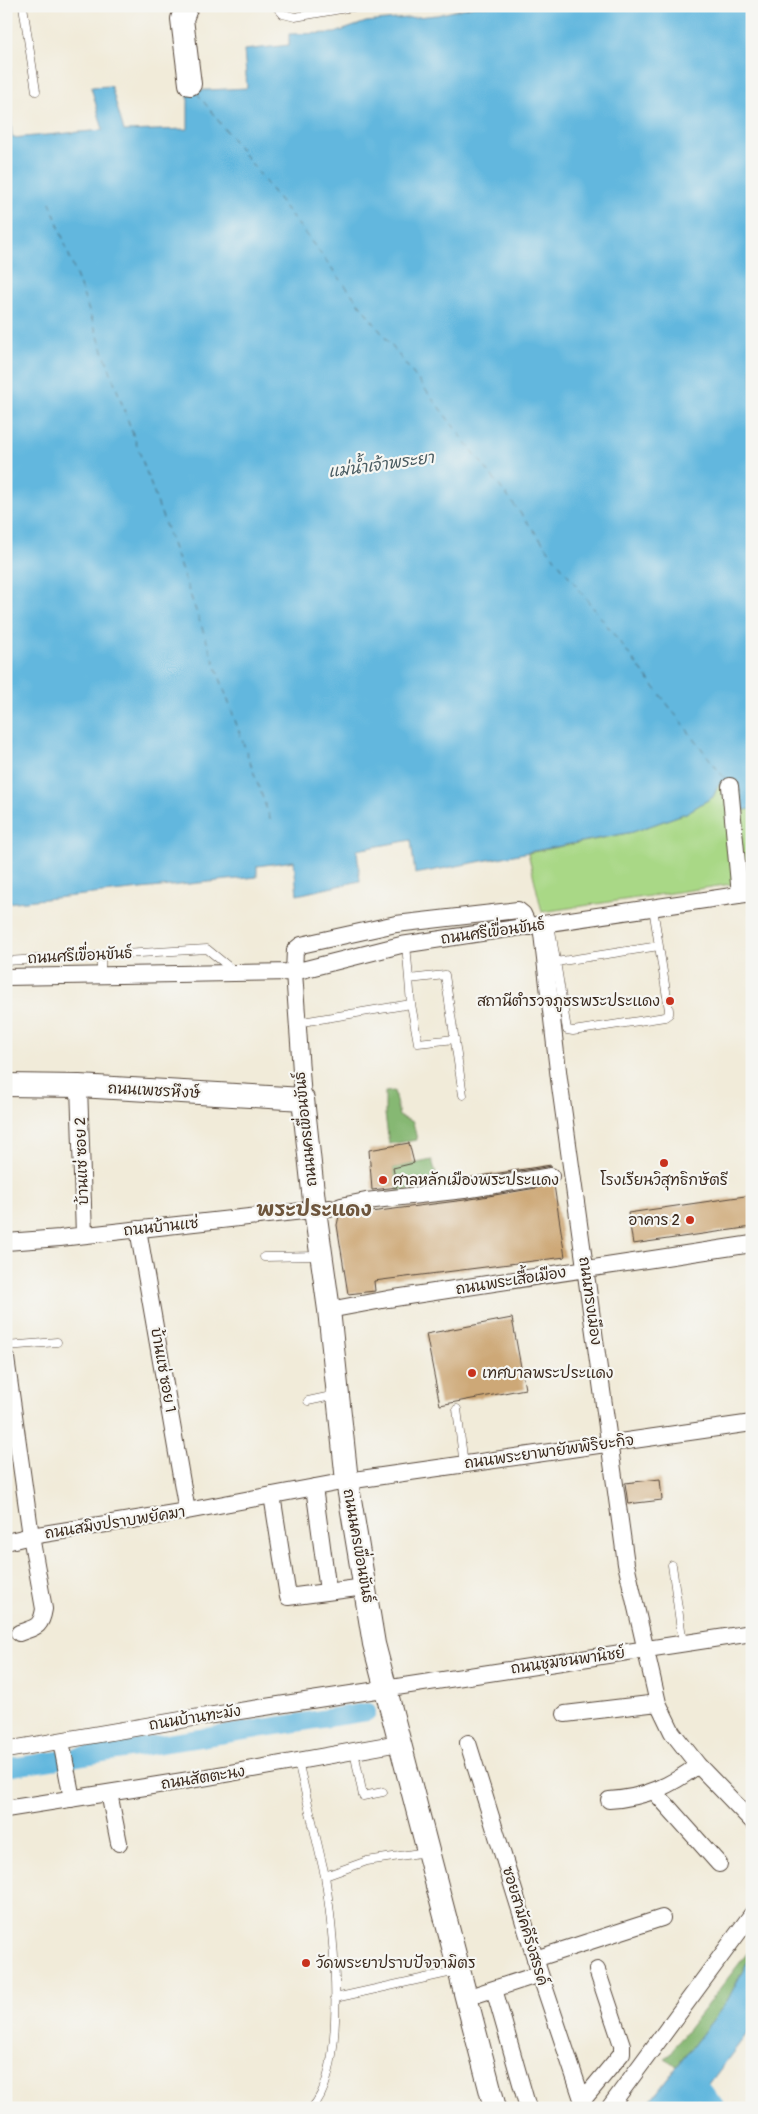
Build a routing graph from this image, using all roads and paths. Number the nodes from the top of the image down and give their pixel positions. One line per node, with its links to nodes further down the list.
1 (24, 6): 6 (lane)
2 (276, 6): 3 (lane)
3 (358, 6)
4 (180, 10): 5 (main road)
5 (190, 84)
6 (36, 91)
7 (730, 786): 8 (street)
8 (746, 894): 9 (street, ถนนศรีเขื่อนขันธ์)
9 (653, 908): 10 (street, ถนนศรีเขื่อนขันธ์); 12 (lane)
10 (540, 925): 11 (street, ถนนศรีเขื่อนขันธ์); 15 (lane); 17 (street, ถนนนครเขื่อนขันธ์); 36 (street, ถนนทรงเมือง)
11 (406, 944): 17 (street, ถนนศรีเขื่อนขันธ์); 20 (lane)
12 (659, 946): 15 (lane); 15 (lane)
13 (101, 955): 14 (lane, ถนนศรีเขื่อนขันธ์); 16 (lane, ถนนศรีเขื่อนขันธ์); 18 (lane)
14 (6, 961)
15 (556, 962)
16 (235, 972): 17 (street, ถนนศรีเขื่อนขันธ์); 18 (street, ถนนศรีเขื่อนขันธ์)
17 (294, 972): 22 (street, ถนนนครเขื่อนขันธ์)
18 (101, 975): 19 (street, ถนนศรีเขื่อนขันธ์)
19 (6, 977)
20 (409, 979): 21 (lane); 23 (lane)
21 (411, 1004): 22 (lane); 23 (lane)
22 (296, 1023): 27 (street, ถนนนครเขื่อนขันธ์)
23 (455, 1039): 26 (lane)
24 (6, 1085): 25 (main road, ถนนเพชรหึงษ์)
25 (80, 1086): 27 (main road, ถนนเพชรหึงษ์); 31 (street, บ้านแซ่ ซอย 2)
26 (463, 1095)
27 (303, 1099): 29 (main road, ถนนนครเขื่อนขันธ์)
28 (551, 1176): 29 (street, ถนนบ้านแซ่)
29 (329, 1208): 30 (street, ถนนบ้านแซ่); 34 (main road, ถนนนครเขื่อนขันธ์)
30 (138, 1229): 31 (street, ถนนบ้านแซ่); 50 (street, บ้านแซ่ ซอย 1)
31 (84, 1235): 32 (street, ถนนบ้านแซ่)
32 (6, 1242)
33 (752, 1244): 36 (street, ถนนพระเสื้อเมือง)
34 (323, 1256): 35 (lane); 37 (main road, ถนนนครเขื่อนขันธ์)
35 (264, 1257)
36 (586, 1269): 37 (street, ถนนพระเสื้อเมือง); 45 (street, ถนนทรงเมือง)
37 (329, 1310): 41 (main road, ถนนนครเขื่อนขันธ์)
38 (56, 1342): 39 (lane)
39 (6, 1346)
40 (6, 1358): 51 (street, ถนนสมิงปราบพยัคฆา)
41 (338, 1394): 42 (lane); 47 (main road, ถนนนครเขื่อนขันธ์)
42 (308, 1401)
43 (457, 1409): 46 (lane)
44 (752, 1423): 45 (street, ถนนพระยาพายัพพิริยะกิจ)
45 (610, 1444): 46 (street, ถนนพระยาพายัพพิริยะกิจ); 59 (street, ถนนทรงเมือง)
46 (464, 1464): 47 (street, ถนนพระยาพายัพพิริยะกิจ)
47 (347, 1481): 48 (street, ถนนสมิงปราบพยัคฆา); 54 (main road, ถนนนครเขื่อนขันธ์)
48 (314, 1487): 49 (street, ถนนสมิงปราบพยัคฆา); 55 (street)
49 (272, 1495): 50 (street, ถนนสมิงปราบพยัคฆา); 55 (street)
50 (187, 1511): 51 (street, ถนนสมิงปราบพยัคฆา)
51 (31, 1536): 52 (street); 56 (street)
52 (6, 1542)
53 (672, 1565): 58 (lane)
54 (365, 1587): 55 (street); 60 (main road, ถนนนครเขื่อนขันธ์)
55 (328, 1592)
56 (19, 1633)
57 (752, 1633): 58 (street, ถนนชุมชนพานิชย์)
58 (683, 1644): 59 (street, ถนนชุมชนพานิชย์)
59 (647, 1649): 60 (street, ถนนชุมชนพานิชย์); 61 (street, ถนนทรงเมือง)
60 (385, 1688): 63 (main road, ถนนนครเขื่อนขันธ์); 65 (street, ถนนบ้านทะมัง)
61 (658, 1703): 62 (street); 69 (street, ถนนทรงเมือง)
62 (565, 1714)
63 (399, 1743): 67 (street, ถนนสัตตะนง); 78 (main road, ถนนนครเขื่อนขันธ์)
64 (468, 1743): 83 (street, ซอยสามัคคีรังสรรค์)
65 (62, 1745): 66 (street, ถนนบ้านทะมัง); 73 (street)
66 (6, 1750)
67 (354, 1751): 68 (street, ถนนสัตตะนง); 71 (lane)
68 (298, 1762): 72 (street, ถนนสัตตะนง); 80 (lane)
69 (698, 1765): 70 (street); 76 (street, ถนนทรงเมือง)
70 (654, 1791): 74 (street); 79 (street)
71 (383, 1792)
72 (109, 1793): 73 (street, ถนนสัตตะนง); 77 (street)
73 (72, 1799): 75 (street, ถนนสัตตะนง)
74 (609, 1800)
75 (6, 1809)
76 (752, 1821)
77 (118, 1843)
78 (428, 1851): 80 (lane); 84 (main road, ถนนนครเขื่อนขันธ์)
79 (719, 1864)
80 (325, 1876): 87 (lane)
81 (752, 1914): 93 (street)
82 (662, 1918): 83 (street)
83 (537, 1967): 86 (street); 89 (street, ซอยสามัคคีรังสรรค์)
84 (458, 1970): 87 (lane); 88 (main road, ถนนนครเขื่อนขันธ์)
85 (597, 1970): 89 (street)
86 (494, 1988): 88 (street); 92 (street)
87 (335, 1998): 90 (lane)
88 (466, 1998): 91 (main road, ถนนนครเขื่อนขันธ์)
89 (584, 2104)
90 (312, 2108)
91 (495, 2108)
92 (528, 2108)
93 (609, 2108)

